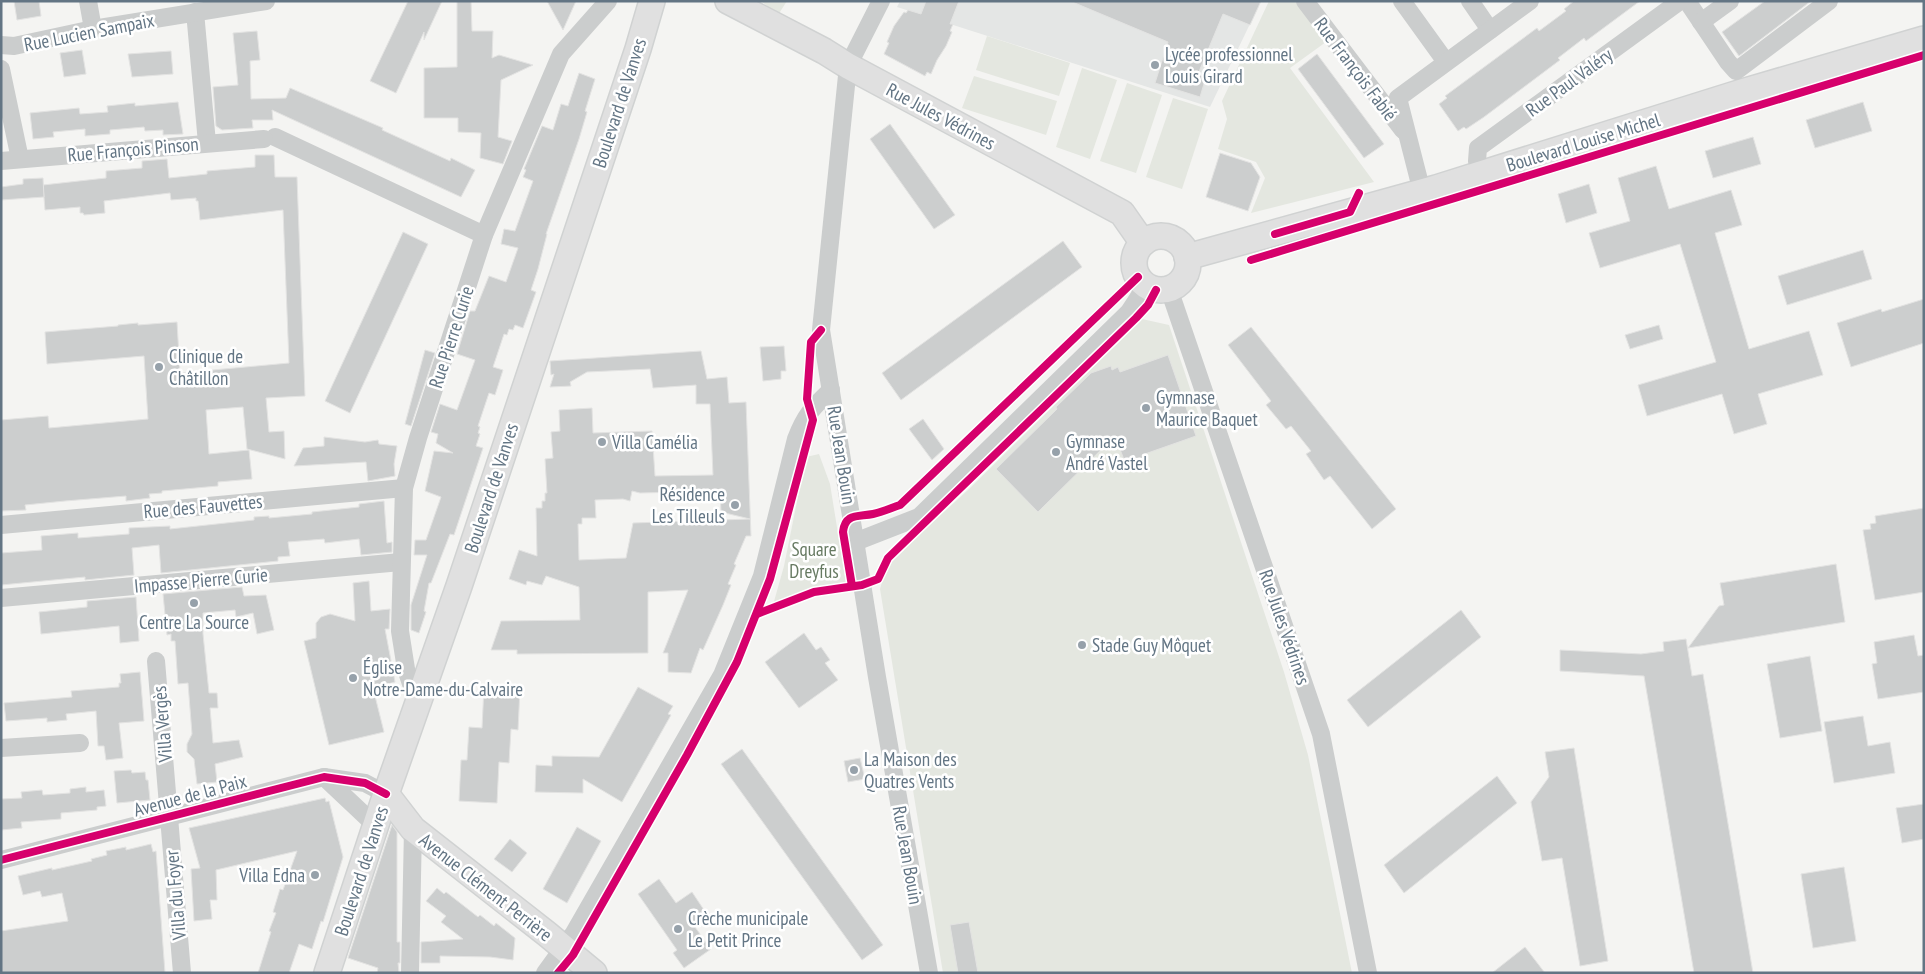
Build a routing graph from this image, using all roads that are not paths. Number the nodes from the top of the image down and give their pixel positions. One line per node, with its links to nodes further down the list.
1 (88, 1): 17 (street)
2 (266, 1): 15 (street, Rue Lucien Sampaix)
3 (608, 1): 31 (street, Rue Pierre Curie)
4 (652, 1): 42 (street, Boulevard de Vanves)
5 (728, 1): 22 (street, Rue Jules Védrines)
6 (881, 1): 22 (street, Rue Jean Bouin)
7 (1305, 1): 25 (street, Rue François Fabié)
8 (1402, 1): 21 (street)
9 (1470, 1): 18 (street)
10 (1530, 1): 18 (street)
11 (1680, 1): 29 (street, Rue Paul Valéry)
12 (1687, 1): 16 (street)
13 (1730, 1): 16 (street)
14 (1829, 1): 24 (street)
15 (195, 12): 17 (street, Rue Lucien Sampaix); 26 (street)
16 (1701, 22): 24 (street)
17 (93, 29): 20 (street, Rue Lucien Sampaix)
18 (1490, 30): 21 (street)
19 (1924, 39): 24 (street, Boulevard Louise Michel)
20 (1, 45)
21 (1446, 62): 25 (street)
22 (848, 66): 32 (street, Rue Jules Védrines); 35 (street, Rue Jean Bouin)
23 (1, 69): 27 (street)
24 (1739, 82): 29 (street, Boulevard Louise Michel)
25 (1408, 137): 30 (street)
26 (207, 143): 27 (street, Rue François Pinson); 31 (street, Rue François Pinson)
27 (20, 159): 28 (street, Rue François Pinson)
28 (1, 161)
29 (1480, 174): 30 (street, Boulevard Louise Michel)
30 (1422, 192): 33 (street, Boulevard Louise Michel)
31 (484, 235): 36 (street, Rue Pierre Curie)
32 (1143, 243): 33 (street); 34 (street)
33 (1187, 257): 34 (street)
34 (1158, 287): 38 (street); 58 (street, Rue Jules Védrines)
35 (831, 390): 38 (street, Rue Jean Bouin); 51 (street)
36 (404, 488): 37 (street, Rue des Fauvettes); 39 (street, Rue Pierre Curie)
37 (1, 525)
38 (855, 542): 57 (street, Rue Jean Bouin)
39 (401, 562): 40 (street, Impasse Pierre Curie); 42 (street, Rue Pierre Curie)
40 (1, 598)
41 (156, 662): 47 (street, Villa Vergès)
42 (417, 702): 46 (street, Boulevard de Vanves)
43 (80, 743): 44 (street)
44 (1, 748)
45 (324, 777): 46 (street, Avenue de la Paix); 47 (street, Avenue de la Paix); 48 (street)
46 (386, 794): 48 (street, Boulevard de Vanves); 49 (street, Avenue Clément Perrière)
47 (170, 817): 50 (street, Avenue de la Paix); 52 (street, Villa du Foyer)
48 (376, 826): 53 (street, Boulevard de Vanves)
49 (412, 829): 51 (street, Avenue Clément Perrière); 54 (street)
50 (1, 860)
51 (564, 947): 55 (street); 56 (street, Avenue Clément Perrière)
52 (182, 973)
53 (327, 973)
54 (410, 973)
55 (545, 973)
56 (594, 973)
57 (928, 973)
58 (1368, 973)

